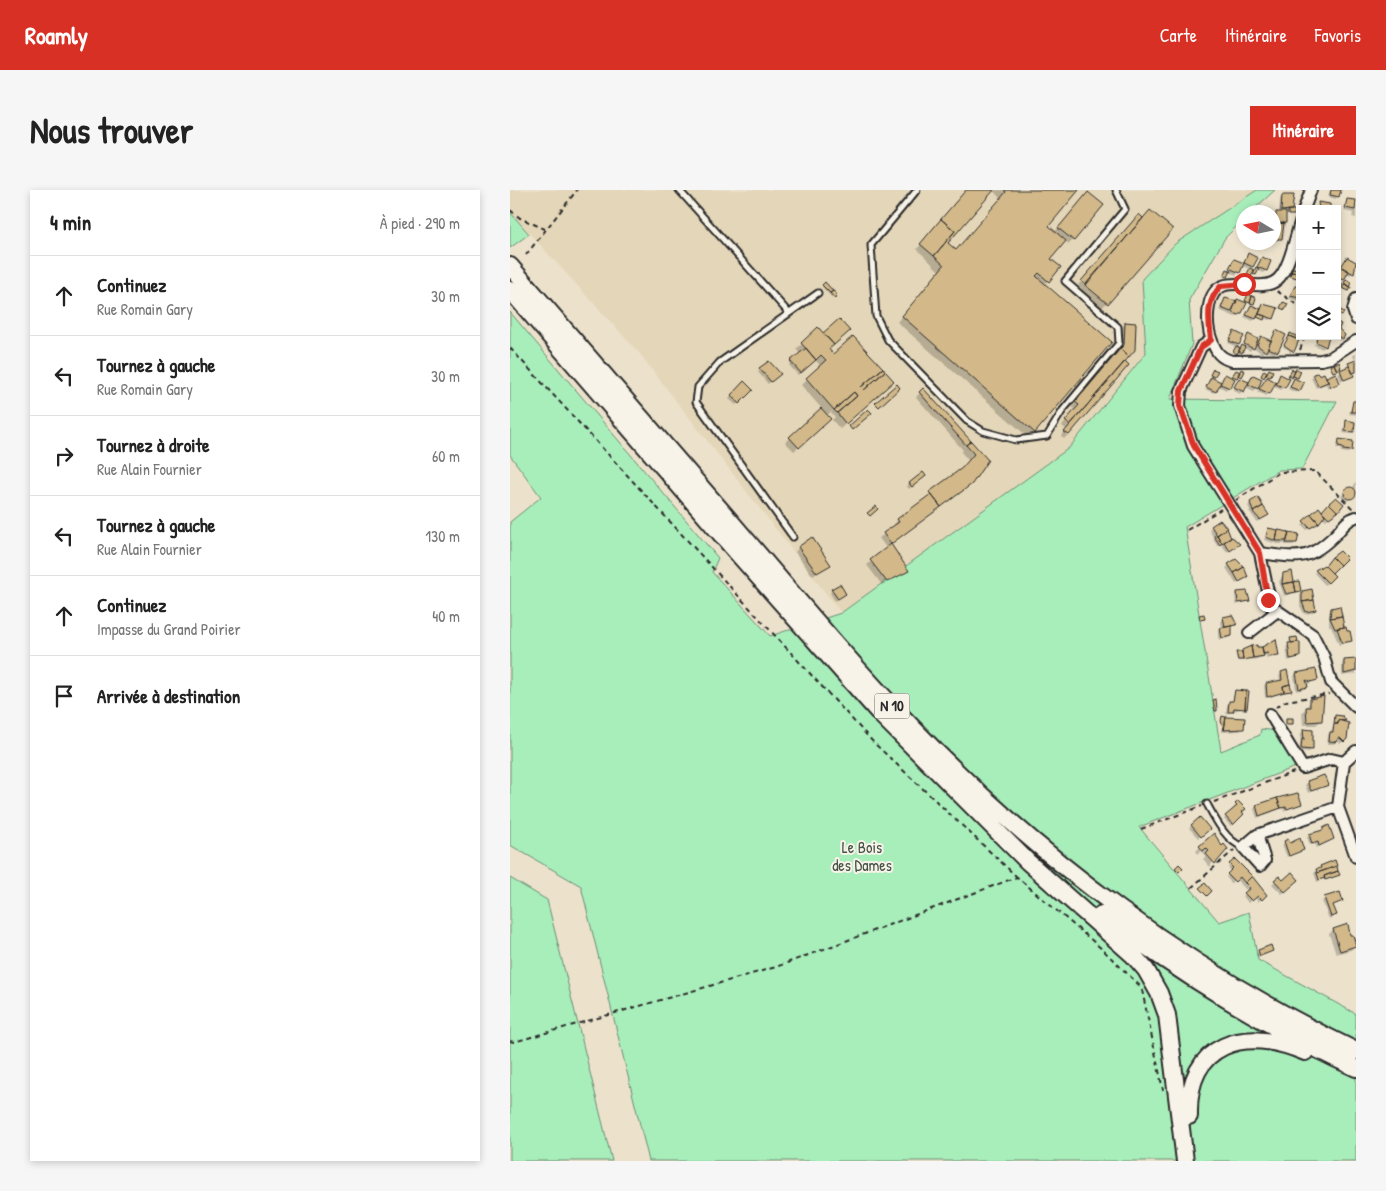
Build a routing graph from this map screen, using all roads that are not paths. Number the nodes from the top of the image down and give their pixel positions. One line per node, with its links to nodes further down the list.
1 (679, 190): 11 (lane)
2 (917, 190): 3 (lane)
3 (1116, 190)
4 (1311, 190): 5 (street)
5 (1305, 205)
6 (1296, 235): 13 (street)
7 (510, 266): 30 (highway, N 10)
8 (510, 290): 26 (highway, N 10)
9 (818, 293): 11 (lane)
10 (1356, 299): 12 (street)
11 (788, 312): 16 (lane)
12 (1356, 319)
13 (1211, 340): 14 (street); 17 (street)
14 (1356, 341)
15 (1356, 517): 17 (street)
16 (793, 538)
17 (1260, 553): 18 (street)
18 (1276, 612): 19 (street); 20 (street)
19 (1249, 633)
20 (1356, 707)
21 (1270, 714): 23 (street)
22 (1356, 751): 23 (street)
23 (1344, 762): 25 (street)
24 (1207, 804): 28 (lane)
25 (1338, 807): 27 (street); 29 (street)
26 (984, 817): 33 (highway, N 10); 35 (highway)
27 (1257, 835): 28 (street); 28 (street)
28 (1241, 846)
29 (1356, 857)
30 (1138, 921): 31 (highway); 32 (highway, N 10)
31 (1356, 1043)
32 (1356, 1051)
33 (1356, 1068)
34 (1356, 1073): 36 (highway)
35 (1186, 1161)
36 (1193, 1161)

